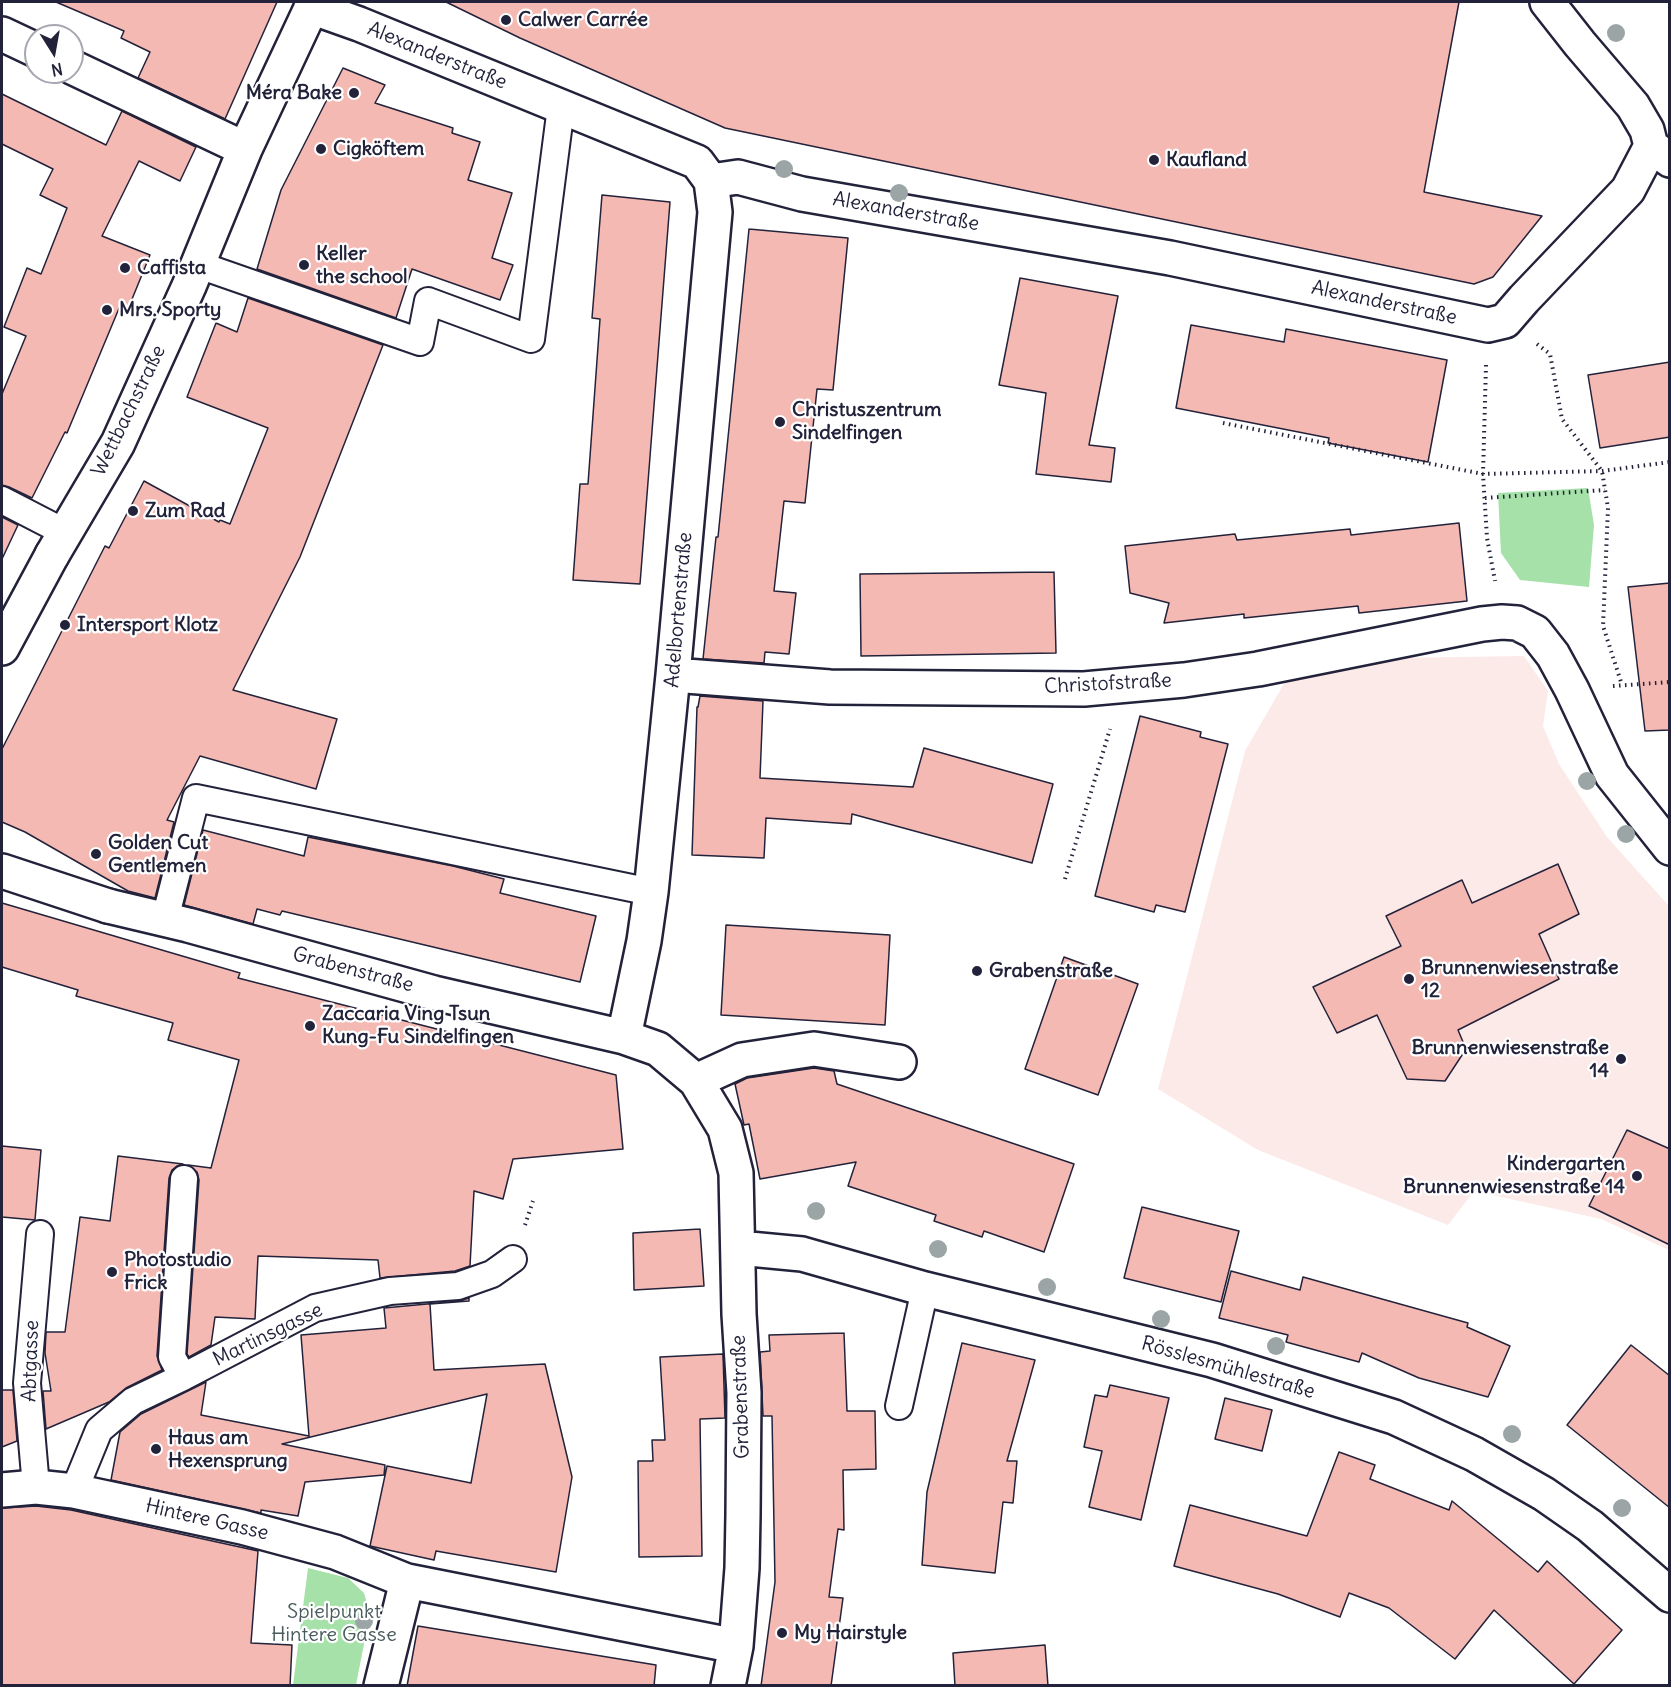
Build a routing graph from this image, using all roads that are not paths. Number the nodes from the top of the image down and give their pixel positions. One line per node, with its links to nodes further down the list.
1 (1547, 2): 8 (street)
2 (312, 4): 6 (street, Alexanderstraße); 7 (street, Wettbachstraße)
3 (2, 34): 4 (street)
4 (24, 44)
5 (84, 73): 7 (street)
6 (561, 107): 9 (street, Alexanderstraße); 10 (lane)
7 (245, 149): 10 (street, Wettbachstraße)
8 (1660, 153): 9 (street, Alexanderstraße)
9 (711, 181): 14 (street, Adelbortenstraße)
10 (196, 264): 12 (street, Wettbachstraße)
11 (2, 500): 12 (lane)
12 (58, 544): 13 (street, Wettbachstraße)
13 (2, 648)
14 (673, 675): 15 (street, Christofstraße); 17 (street, Adelbortenstraße)
15 (1670, 848)
16 (2, 871): 18 (street, Grabenstraße)
17 (651, 892): 18 (lane); 19 (street, Adelbortenstraße)
18 (165, 919): 19 (street, Grabenstraße)
19 (624, 1037): 21 (street, Grabenstraße)
20 (899, 1062): 21 (street)
21 (696, 1082): 24 (street, Grabenstraße)
22 (184, 1179): 27 (lane)
23 (40, 1234): 29 (lane, Abtgasse)
24 (739, 1248): 26 (street, Rösslesmühlestraße); 34 (street, Grabenstraße)
25 (513, 1259): 27 (lane, Martinsgasse)
26 (925, 1289): 28 (lane); 33 (street, Rösslesmühlestraße)
27 (183, 1377): 31 (lane, Martinsgasse)
28 (899, 1406)
29 (36, 1487): 30 (street, Hintere Gasse); 31 (street, Hintere Gasse)
30 (2, 1490)
31 (74, 1491): 32 (street, Hintere Gasse)
32 (407, 1581): 34 (street, Hintere Gasse); 35 (street)
33 (1670, 1596)
34 (736, 1646): 36 (street, Grabenstraße)
35 (381, 1686)
36 (729, 1686)

